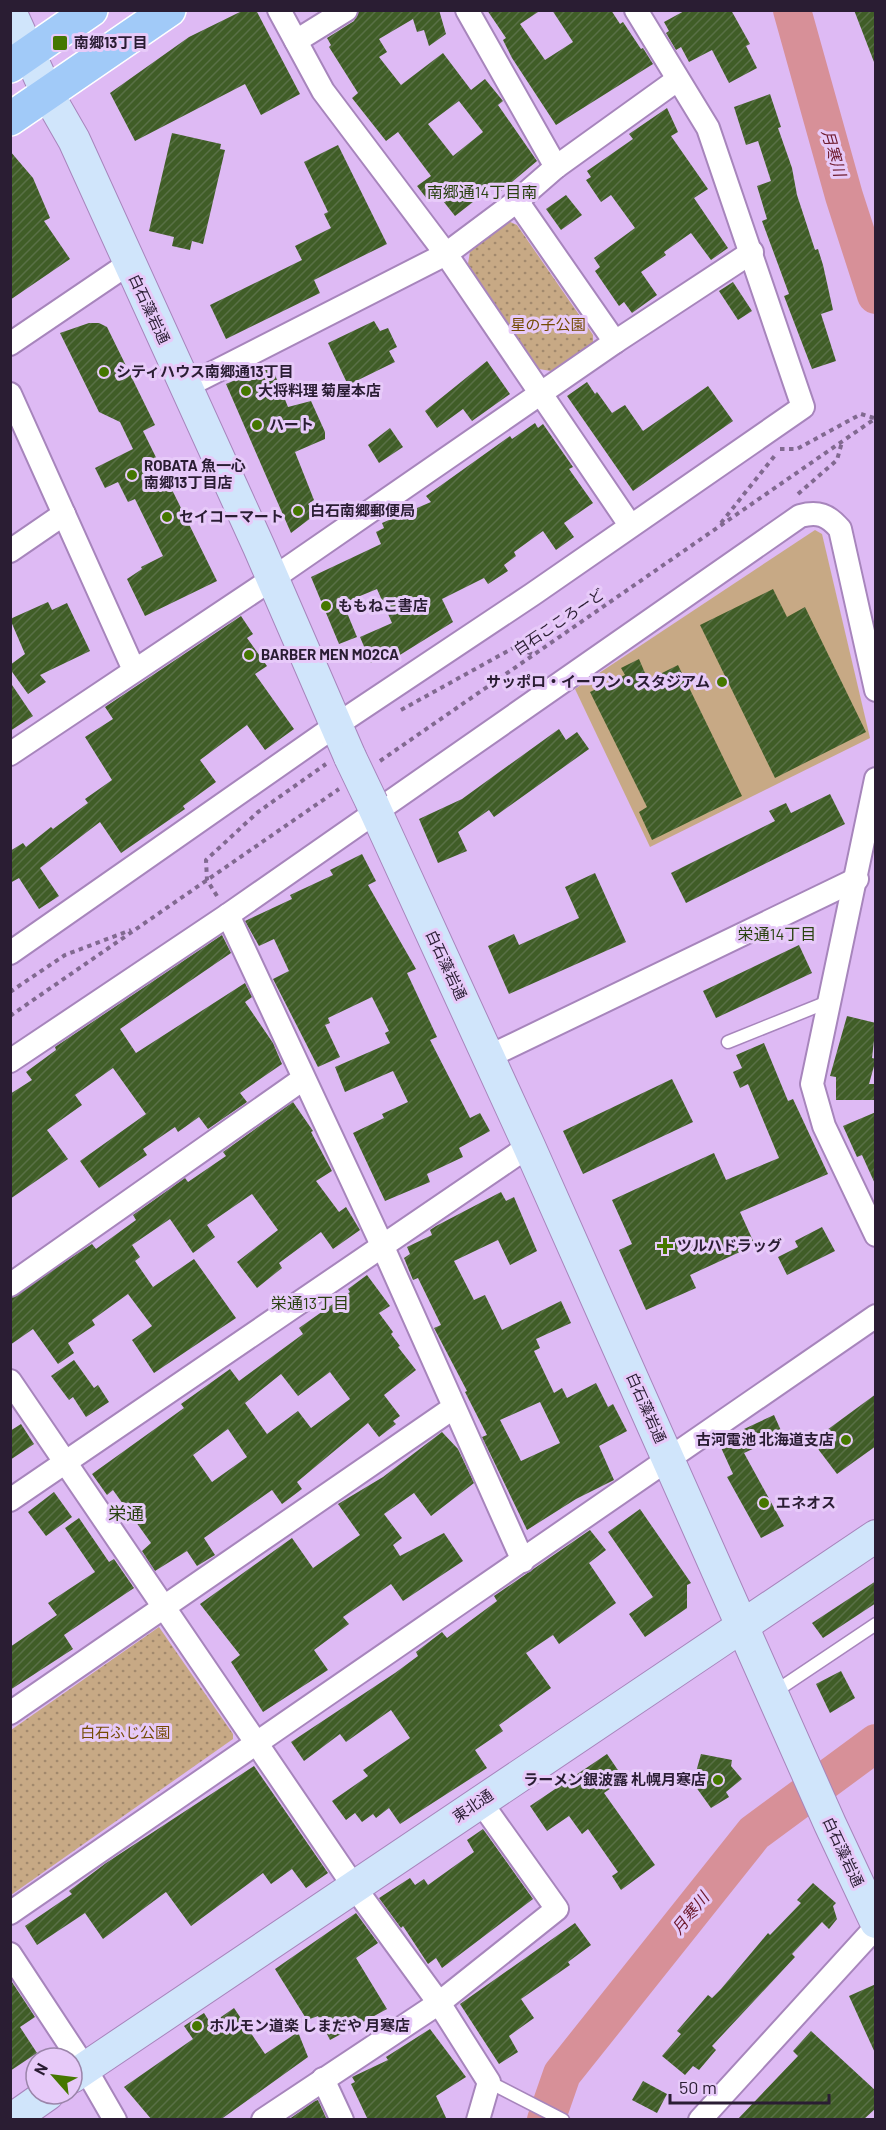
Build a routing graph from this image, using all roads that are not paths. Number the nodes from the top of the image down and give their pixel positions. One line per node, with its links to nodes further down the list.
1 (91, 10): 9 (main road)
2 (169, 10): 11 (main road)
3 (279, 10): 8 (street)
4 (346, 10): 8 (street)
5 (467, 10): 13 (street)
6 (636, 10): 10 (street)
7 (10, 11): 9 (main road, 白石藻岩通)
8 (296, 41): 16 (street)
9 (20, 60): 11 (main road, 白石藻岩通)
10 (677, 80): 13 (street); 15 (street)
11 (47, 93): 12 (main road); 17 (main road, 白石藻岩通)
12 (10, 119)
13 (556, 167): 14 (street)
14 (517, 201): 16 (street); 18 (street)
15 (752, 252): 18 (street); 24 (street)
16 (446, 254): 20 (street); 22 (street)
17 (128, 264): 19 (street); 20 (main road, 白石藻岩通)
18 (615, 342): 22 (street)
19 (10, 344)
20 (185, 387): 26 (main road, 白石藻岩通)
21 (10, 393): 23 (street)
22 (541, 394): 24 (street); 26 (street)
23 (64, 514): 25 (street); 27 (street)
24 (630, 525): 30 (street)
25 (10, 551)
26 (272, 579): 27 (street); 30 (main road, 白石藻岩通)
27 (134, 670): 29 (street)
28 (876, 690): 32 (street)
29 (10, 754)
30 (350, 756): 32 (main road, 白石藻岩通, bridge); 35 (street)
31 (876, 778): 33 (street)
32 (374, 807): 34 (street); 38 (main road, 白石藻岩通)
33 (856, 879): 36 (street); 38 (street)
34 (228, 915): 39 (street); 40 (street)
35 (10, 953)
36 (830, 1001): 37 (lane); 42 (street)
37 (728, 1042)
38 (488, 1057): 41 (main road, 白石藻岩通)
39 (10, 1061)
40 (303, 1079): 43 (street); 44 (street)
41 (529, 1146): 43 (street); 48 (main road, 白石藻岩通)
42 (876, 1235)
43 (382, 1245): 47 (street); 49 (street)
44 (10, 1285)
45 (876, 1316): 48 (street)
46 (10, 1381): 49 (street)
47 (453, 1408): 52 (street); 53 (street)
48 (669, 1459): 52 (street); 55 (main road, 白石藻岩通)
49 (64, 1463): 50 (street); 53 (street)
50 (10, 1500)
51 (876, 1536): 55 (main road, 東北通)
52 (523, 1561): 58 (street)
53 (166, 1607): 57 (street); 58 (street)
54 (876, 1624): 56 (lane)
55 (742, 1625): 56 (main road, 白石藻岩通); 59 (main road, 東北通)
56 (772, 1694): 62 (main road, 白石藻岩通)
57 (10, 1713)
58 (257, 1743): 60 (street); 61 (street)
59 (480, 1801): 60 (main road, 東北通); 65 (street)
60 (355, 1888): 65 (street); 67 (main road, 東北通)
61 (10, 1913)
62 (876, 1922)
63 (876, 1927): 78 (street)
64 (10, 1954): 66 (street)
65 (439, 2003): 68 (street); 70 (street)
66 (63, 2046)
67 (84, 2069)
68 (323, 2079): 74 (street); 75 (street)
69 (84, 2081): 73 (street)
70 (489, 2082): 76 (street); 77 (lane)
71 (31, 2106): 72 (main road)
72 (11, 2120)
73 (115, 2120)
74 (263, 2120)
75 (342, 2120)
76 (478, 2120)
77 (563, 2120)
78 (700, 2120)

